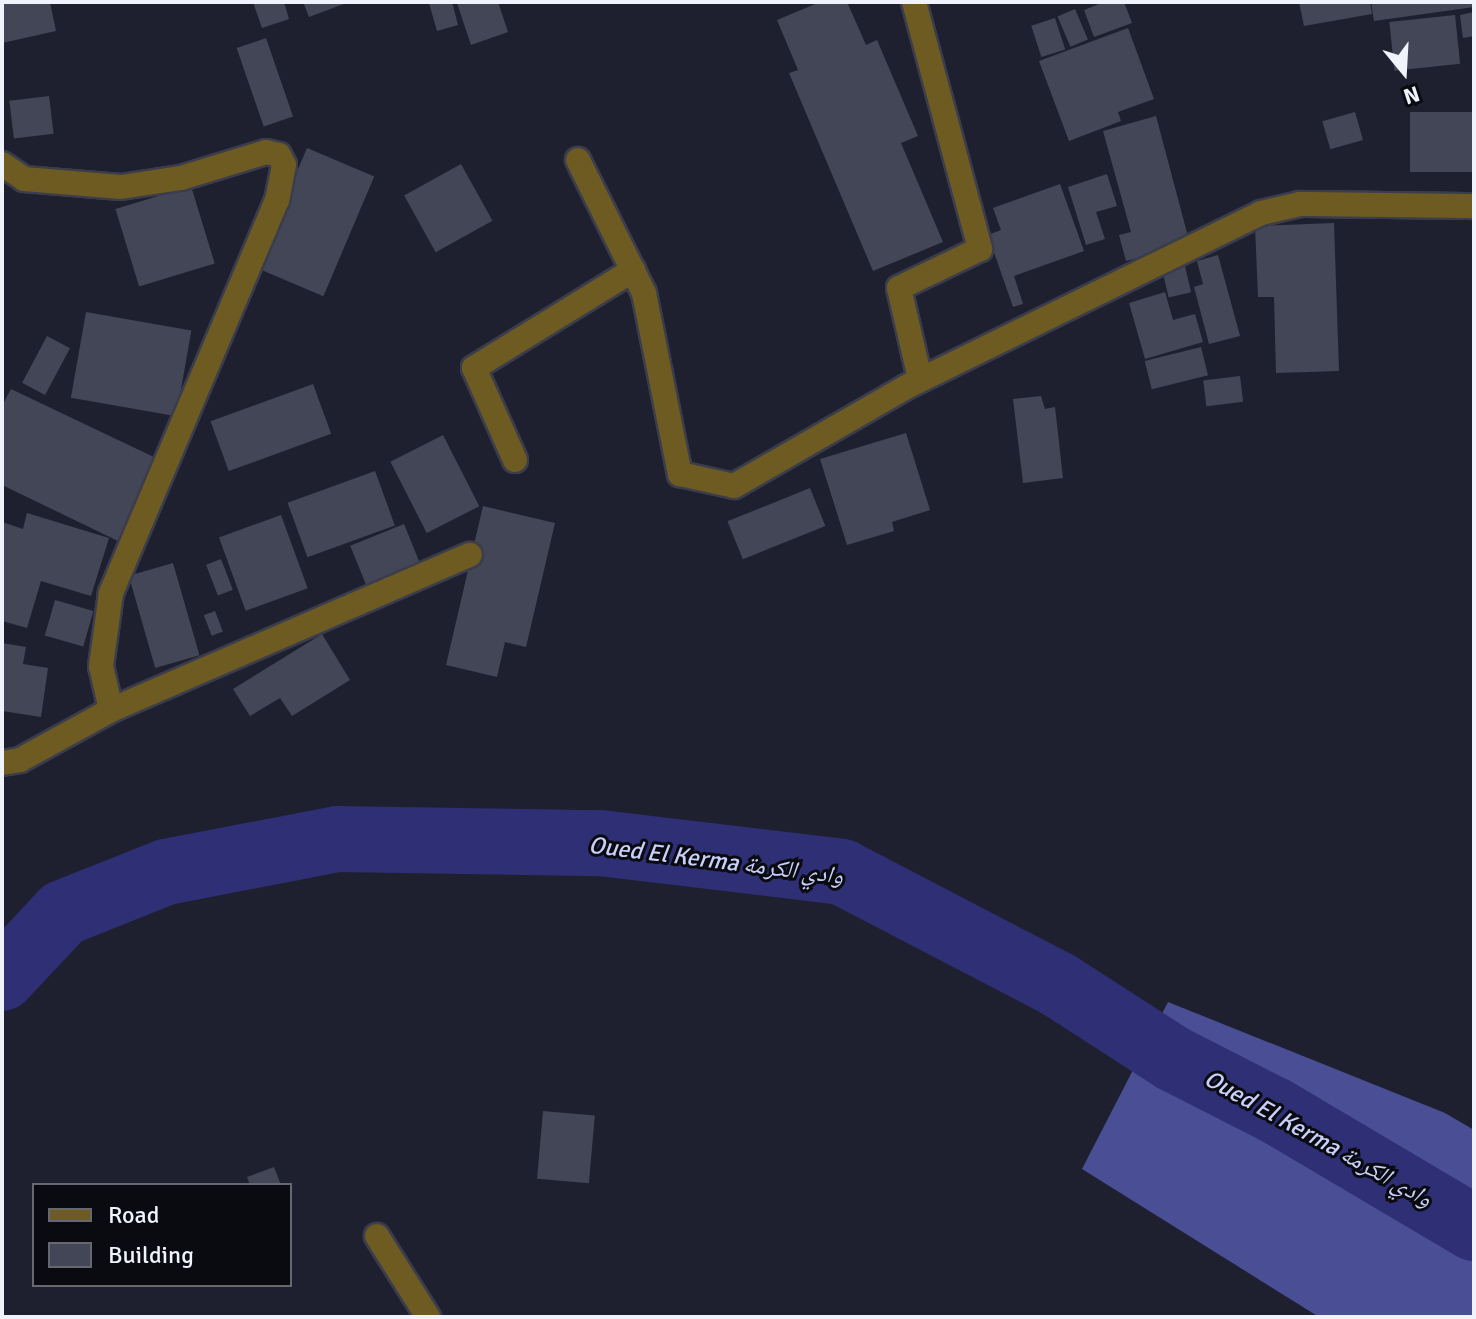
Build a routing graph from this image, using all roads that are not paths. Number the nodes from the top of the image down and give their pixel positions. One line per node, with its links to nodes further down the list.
1 (914, 2): 7 (street)
2 (578, 160): 6 (street)
3 (2, 164): 4 (street)
4 (13, 176): 10 (street)
5 (1474, 206): 7 (street)
6 (633, 270): 7 (street); 8 (street)
7 (920, 379)
8 (515, 460)
9 (470, 555): 10 (street)
10 (111, 710): 11 (street)
11 (2, 763)
12 (377, 1236): 13 (street)
13 (428, 1317)

